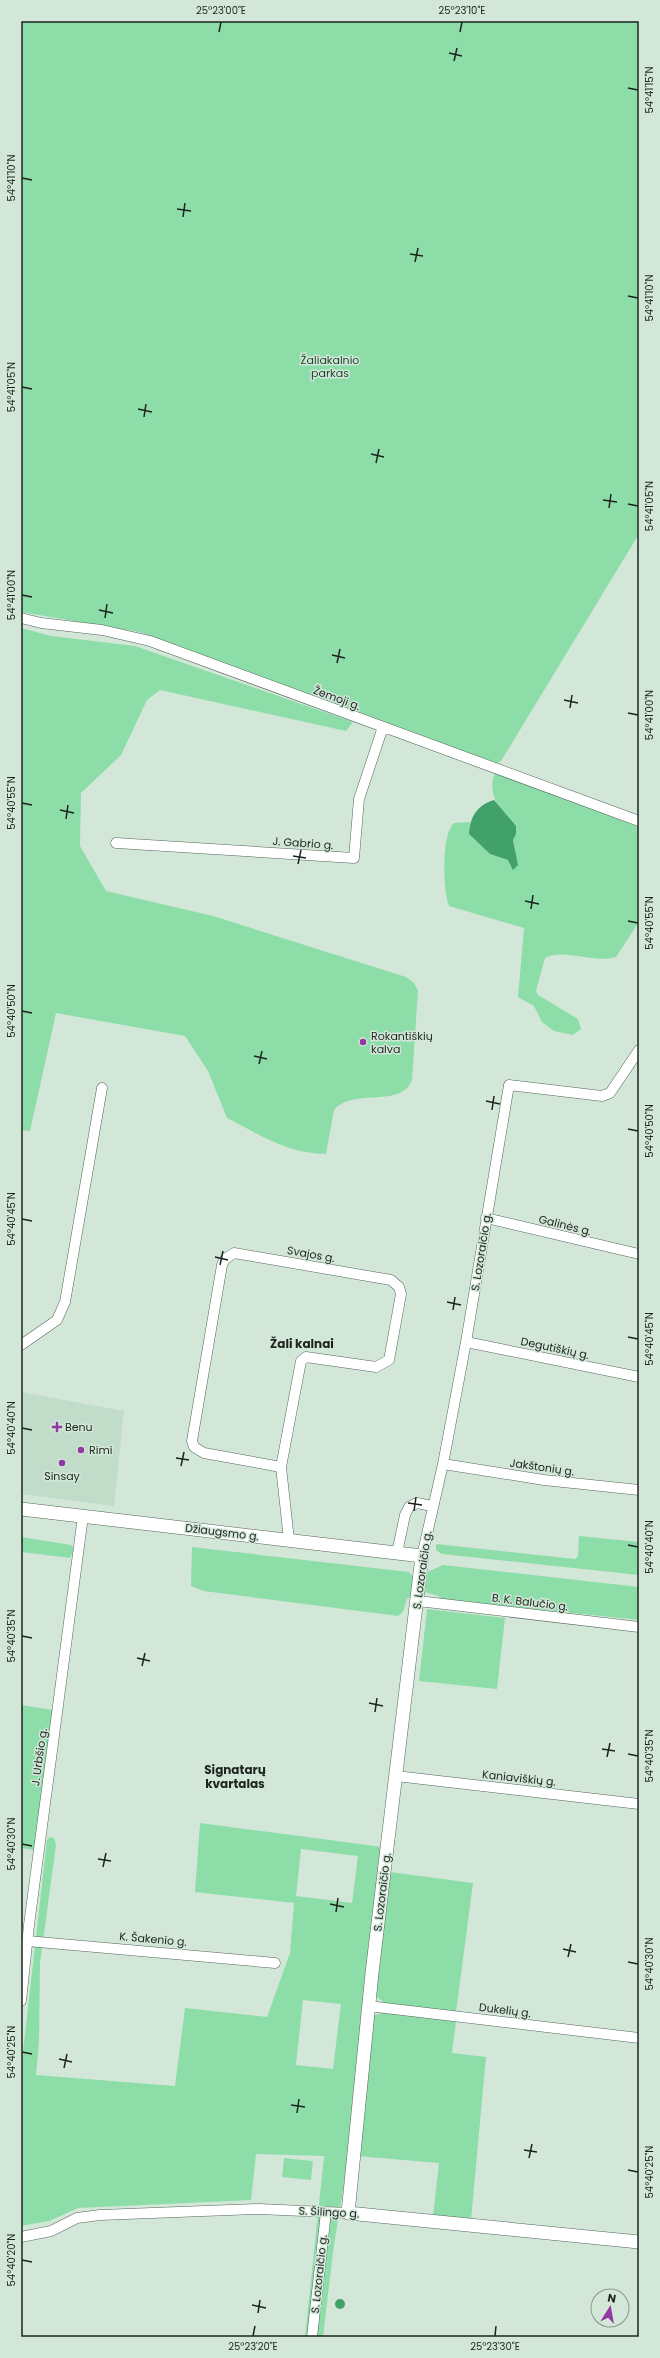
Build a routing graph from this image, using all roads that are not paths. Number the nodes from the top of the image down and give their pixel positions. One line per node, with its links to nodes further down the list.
1 (21, 618): 2 (street, Žemoji g.)
2 (383, 727): 3 (street, Žemoji g.); 4 (street, J. Gabrio g.)
3 (639, 821)
4 (116, 843)
5 (639, 1050): 7 (street, S. Lozoraičio g.)
6 (102, 1088): 10 (street)
7 (486, 1218): 8 (street, Galinės g.); 9 (street, S. Lozoraičio g.)
8 (639, 1254)
9 (466, 1342): 11 (street, Degutiškių g.); 12 (street, S. Lozoraičio g.)
10 (21, 1345)
11 (639, 1377)
12 (443, 1464): 14 (street, Jakštonių g.); 15 (street, S. Lozoraičio g.)
13 (281, 1467): 13 (street, Svajos g.); 18 (street, Svajos g.)
14 (639, 1490)
15 (432, 1506): 19 (street); 20 (street, S. Lozoraičio g.)
16 (21, 1509): 17 (street, Džiaugsmo g.)
17 (83, 1516): 18 (street, Džiaugsmo g.); 25 (street, J. Urbšio g.)
18 (288, 1540): 19 (street, Džiaugsmo g.)
19 (397, 1553): 20 (street, Džiaugsmo g.)
20 (422, 1556): 21 (street, S. Lozoraičio g.)
21 (418, 1601): 22 (street, B. K. Balučio g.); 23 (street, S. Lozoraičio g.)
22 (639, 1627)
23 (396, 1776): 24 (street, Kaniaviškių g.); 28 (street, S. Lozoraičio g.)
24 (639, 1804)
25 (27, 1941): 26 (street, K. Šakenio g.); 27 (street, J. Urbšio g.)
26 (275, 1963)
27 (21, 2001)
28 (368, 2006): 29 (street, Dukelių g.); 31 (street, S. Lozoraičio g.)
29 (639, 2038)
30 (326, 2212): 31 (street, S. Šilingo g.); 32 (street, S. Šilingo g.); 34 (street, S. Lozoraičio g.)
31 (348, 2213): 33 (street, S. Šilingo g.)
32 (21, 2236)
33 (639, 2242)
34 (312, 2337)

